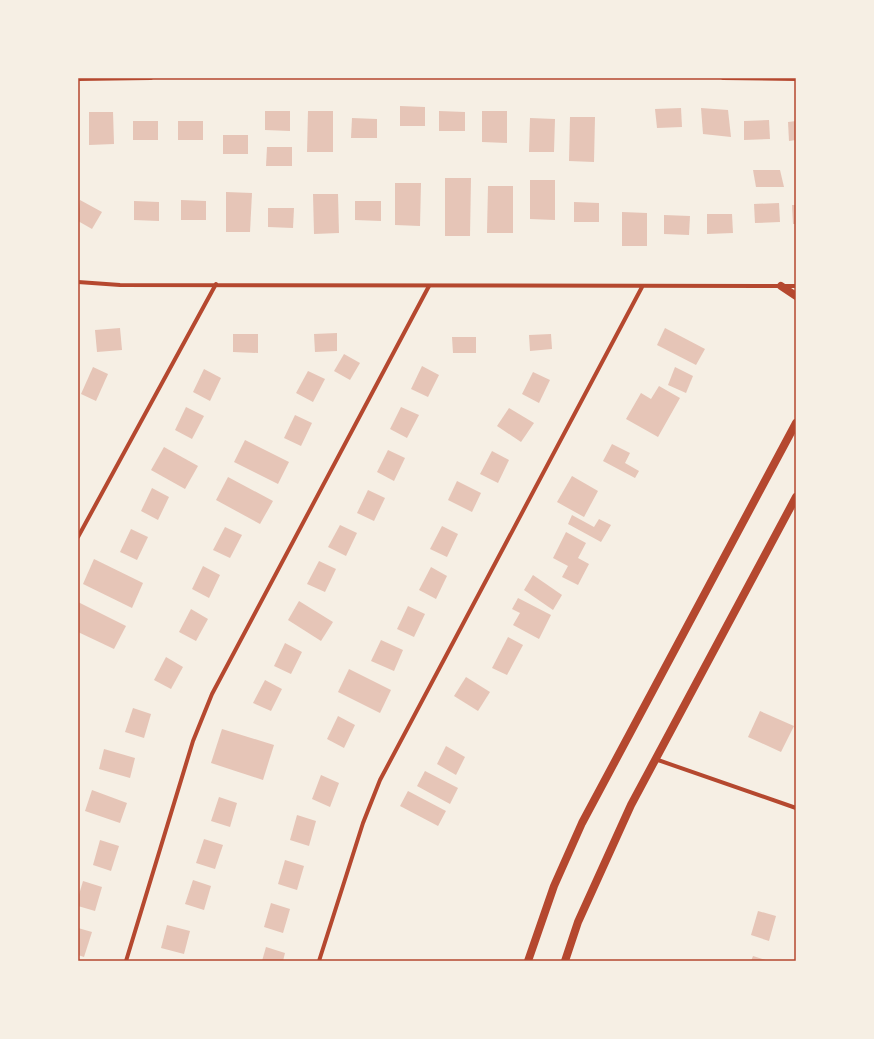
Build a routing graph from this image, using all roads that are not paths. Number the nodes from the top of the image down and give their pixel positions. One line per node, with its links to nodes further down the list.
1 (151, 78): 3 (street)
2 (723, 78): 4 (street)
3 (78, 79)
4 (796, 79)
5 (78, 282): 6 (street)
6 (216, 284): 7 (street); 14 (street)
7 (429, 286): 10 (street); 17 (street)
8 (781, 286): 9 (street); 10 (street); 11 (main road)
9 (796, 286)
10 (642, 287): 18 (street)
11 (796, 296)
12 (796, 423): 19 (main road)
13 (796, 497): 15 (main road)
14 (78, 537)
15 (655, 759): 16 (street); 20 (main road)
16 (796, 808)
17 (126, 961)
18 (319, 961)
19 (528, 961)
20 (565, 961)

